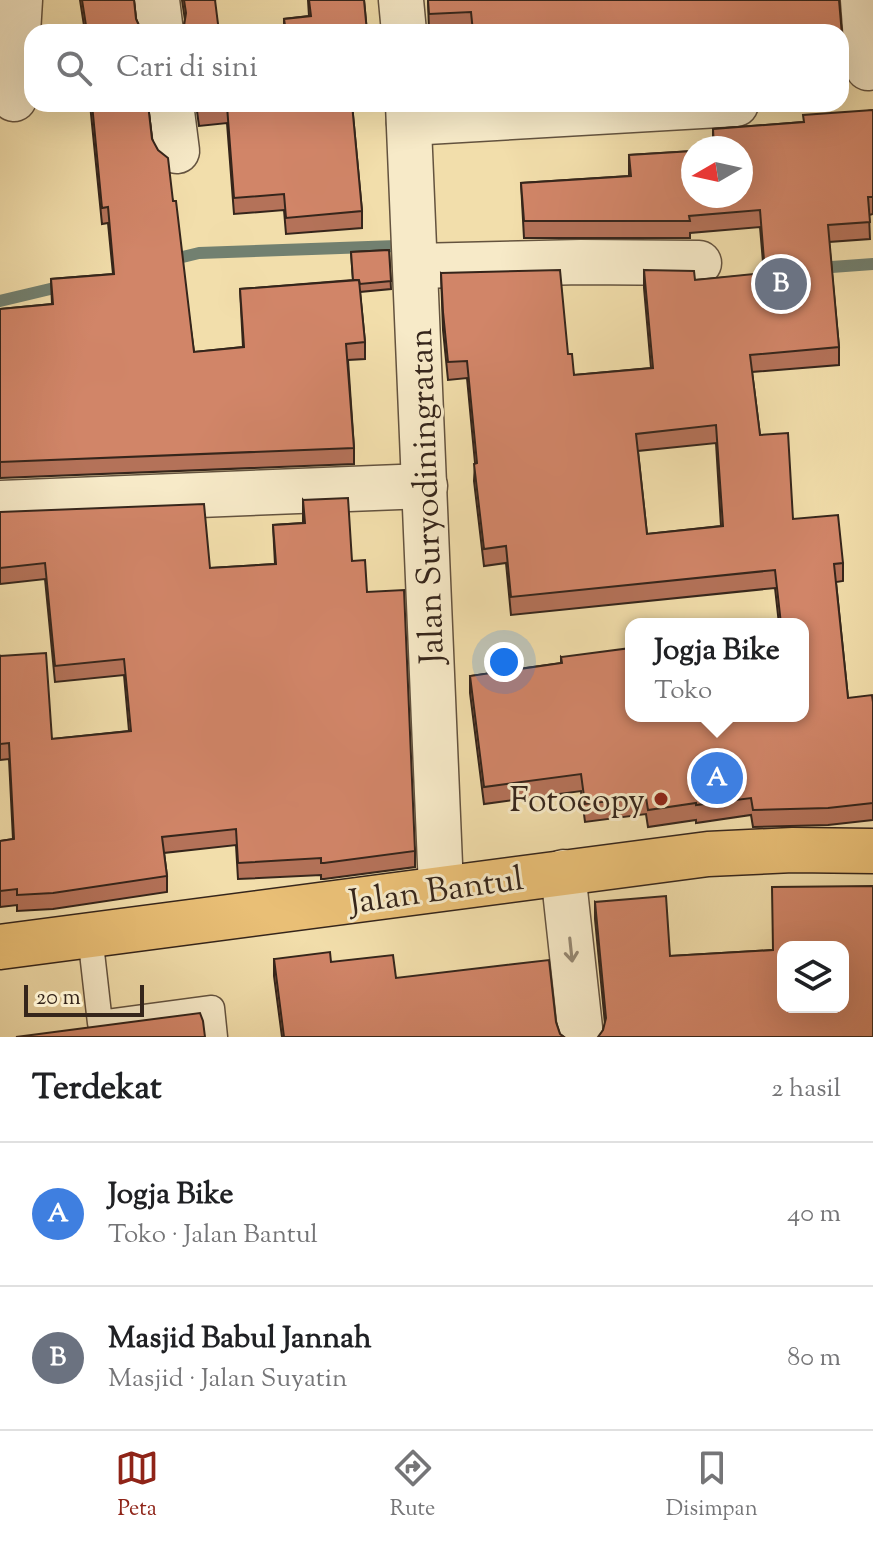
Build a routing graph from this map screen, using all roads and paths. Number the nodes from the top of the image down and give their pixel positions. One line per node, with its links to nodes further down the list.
1 (20, 0): 8 (street)
2 (157, 0): 5 (street)
3 (401, 0): 6 (street)
4 (863, 0): 7 (street)
5 (160, 24)
6 (403, 24)
7 (861, 70)
8 (14, 99)
9 (172, 112): 12 (street)
10 (474, 112): 11 (street)
11 (409, 114): 14 (street, Jalan Suryodiningratan)
12 (177, 151)
13 (699, 263): 14 (street)
14 (415, 266): 15 (street, Jalan Suryodiningratan)
15 (425, 486): 16 (street); 19 (street, Jalan Suryodiningratan)
16 (0, 503)
17 (873, 851): 18 (main road, Jalan Bantul)
18 (563, 872): 19 (main road, Jalan Bantul); 23 (street, one-way to 23)
19 (441, 888): 20 (main road, Jalan Bantul)
20 (90, 935): 21 (main road, Jalan Bantul); 22 (lane)
21 (0, 947)
22 (215, 1037)
23 (581, 1037)

